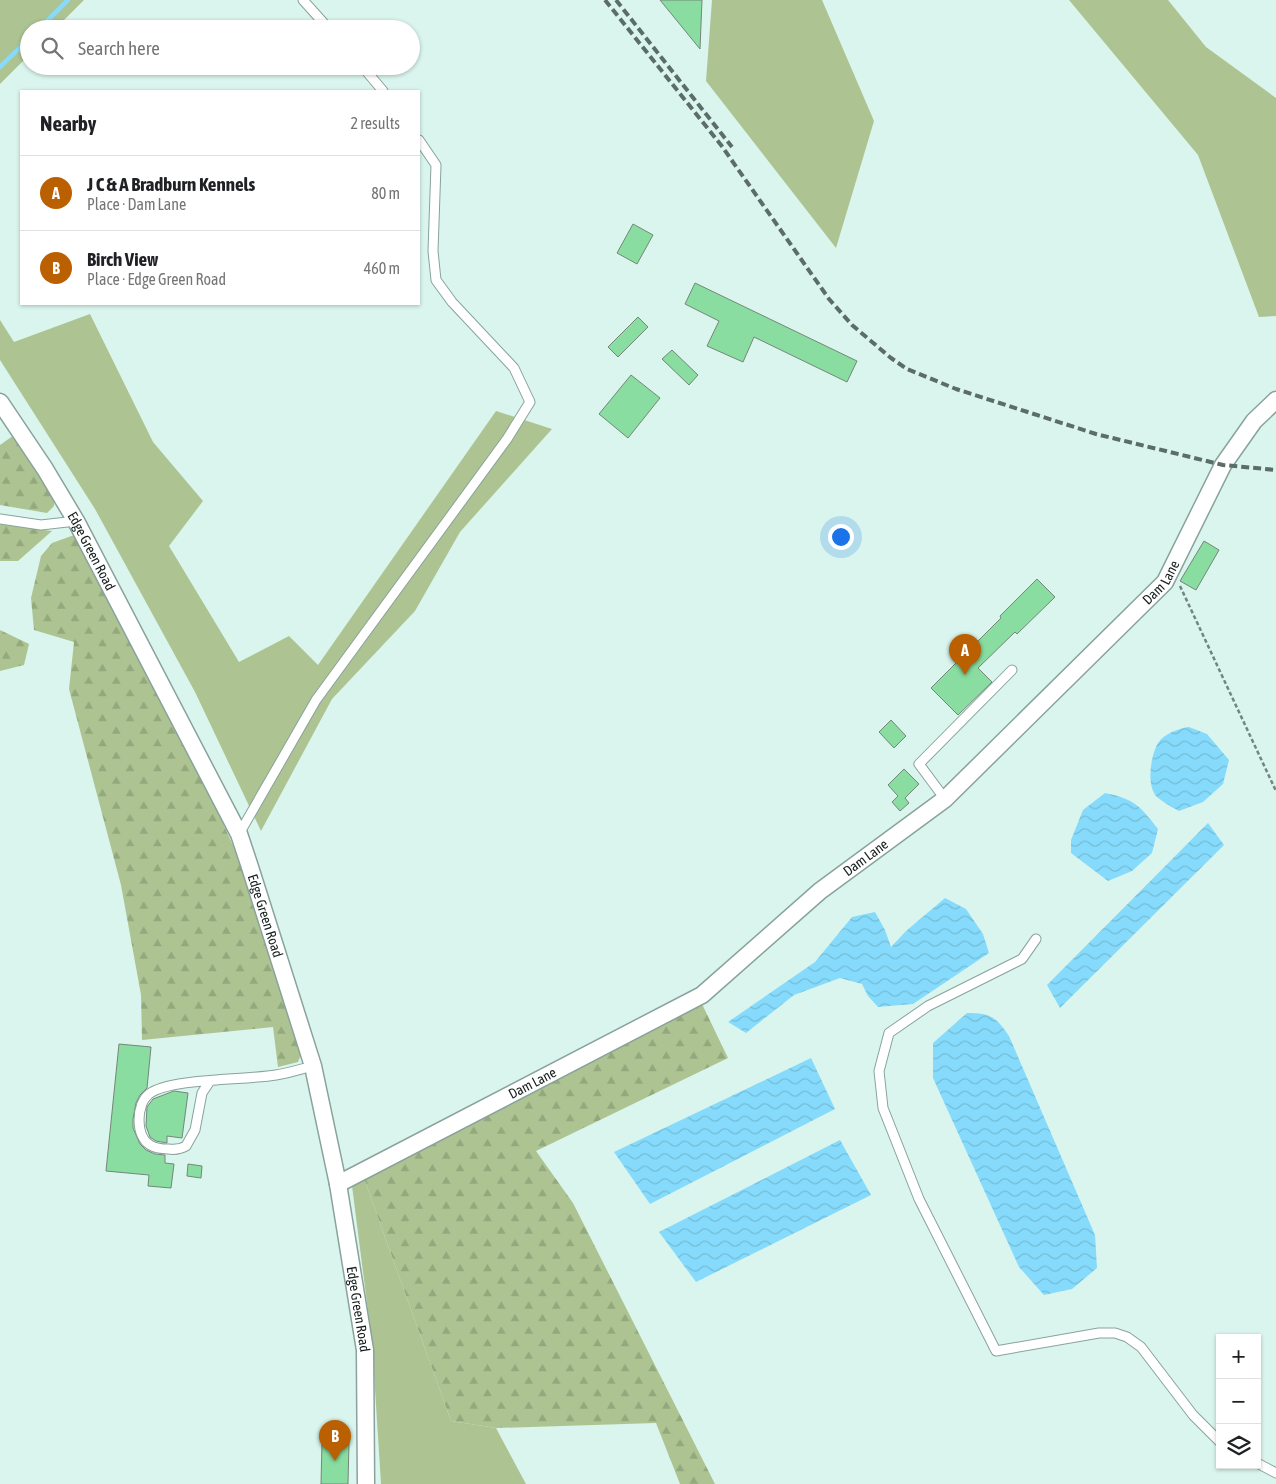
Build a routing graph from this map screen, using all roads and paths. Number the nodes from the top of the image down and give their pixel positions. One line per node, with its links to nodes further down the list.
1 (303, 0): 2 (lane)
2 (320, 20)
3 (370, 75): 4 (lane)
4 (382, 90)
5 (420, 141): 14 (lane)
6 (1276, 400): 10 (street, Dam Lane)
7 (0, 402): 9 (street, Edge Green Road)
8 (0, 519): 9 (lane)
9 (76, 521): 14 (street, Edge Green Road)
10 (1173, 570): 12 (path); 13 (street, Dam Lane)
11 (1012, 670): 13 (lane)
12 (1276, 791)
13 (945, 799): 18 (street, Dam Lane)
14 (239, 834): 16 (street, Edge Green Road)
15 (1036, 939): 19 (lane)
16 (313, 1066): 17 (lane); 18 (street, Edge Green Road)
17 (210, 1081): 17 (lane)
18 (338, 1184): 22 (street, Edge Green Road)
19 (1216, 1438)
20 (1261, 1465): 21 (lane)
21 (1276, 1472)
22 (366, 1484)

